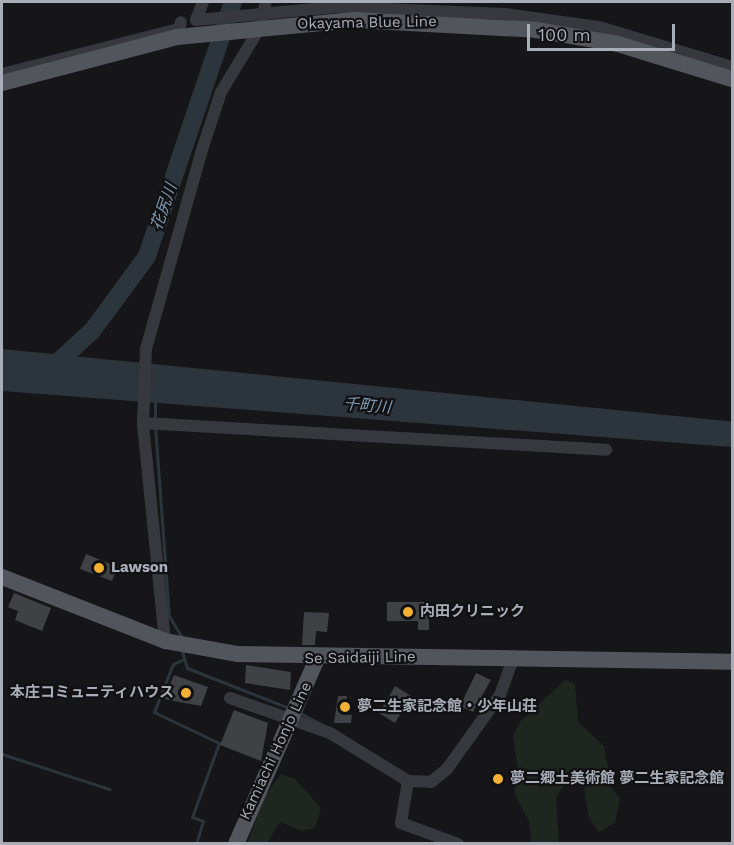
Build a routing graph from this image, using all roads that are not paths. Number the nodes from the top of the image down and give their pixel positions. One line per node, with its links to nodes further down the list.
1 (202, 2): 2 (street)
2 (262, 9): 4 (street); 8 (street)
3 (181, 22): 5 (street)
4 (732, 67)
5 (2, 74)
6 (732, 79): 7 (main road, Okayama Blue Line, bridge)
7 (2, 83)
8 (143, 423): 9 (street); 11 (street)
9 (606, 450)
10 (2, 577): 11 (main road, Se Saidaiji Line)
11 (169, 642): 13 (main road, Se Saidaiji Line)
12 (514, 656): 13 (main road, Se Saidaiji Line); 14 (main road, Se Saidaiji Line); 17 (street)
13 (317, 659): 16 (main road, Kamiachi Honjo Line)
14 (732, 662)
15 (230, 698): 16 (street)
16 (295, 713): 17 (street); 18 (main road, Kamiachi Honjo Line)
17 (408, 781): 19 (street)
18 (236, 843)
19 (458, 843)

